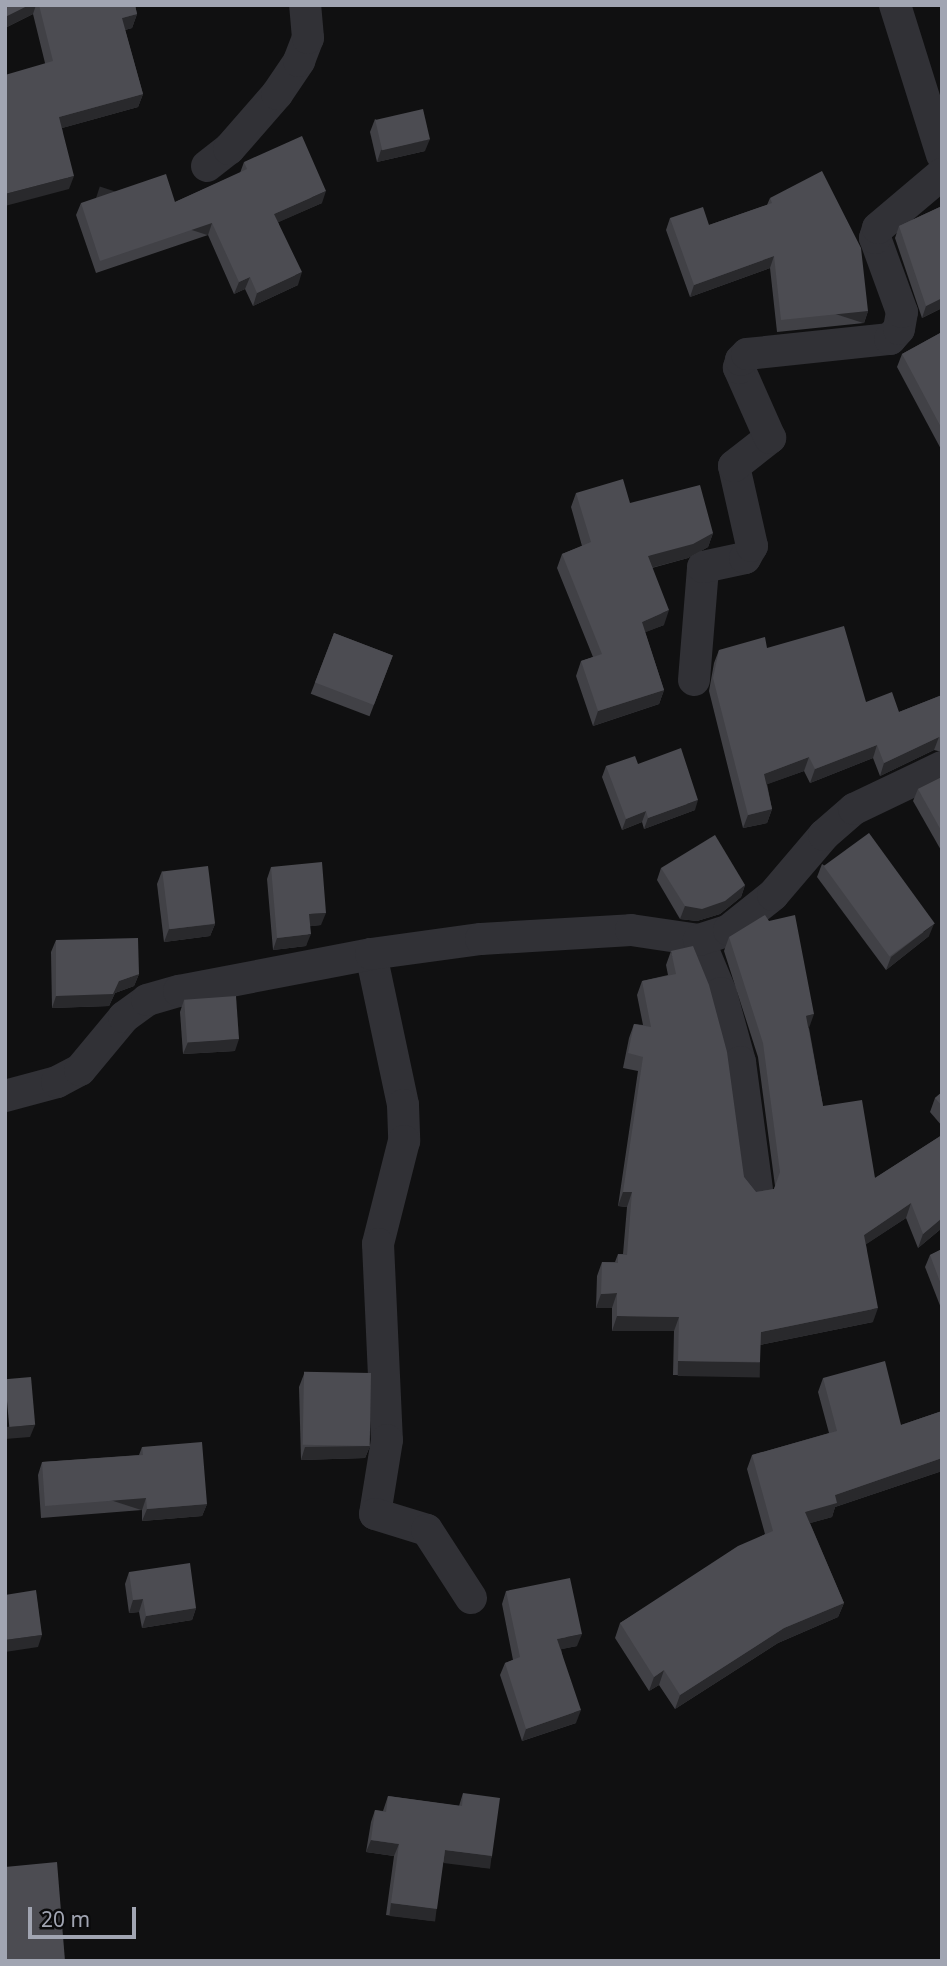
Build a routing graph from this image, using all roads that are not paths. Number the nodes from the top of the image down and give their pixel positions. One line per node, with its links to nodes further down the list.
1 (305, 5): 4 (street)
2 (895, 5): 3 (street)
3 (942, 155)
4 (207, 166)
5 (942, 174): 6 (street)
6 (694, 680)
7 (942, 767): 8 (street)
8 (699, 940): 9 (street); 11 (street)
9 (371, 954): 10 (street); 12 (street)
10 (5, 1096)
11 (757, 1189)
12 (471, 1598)

